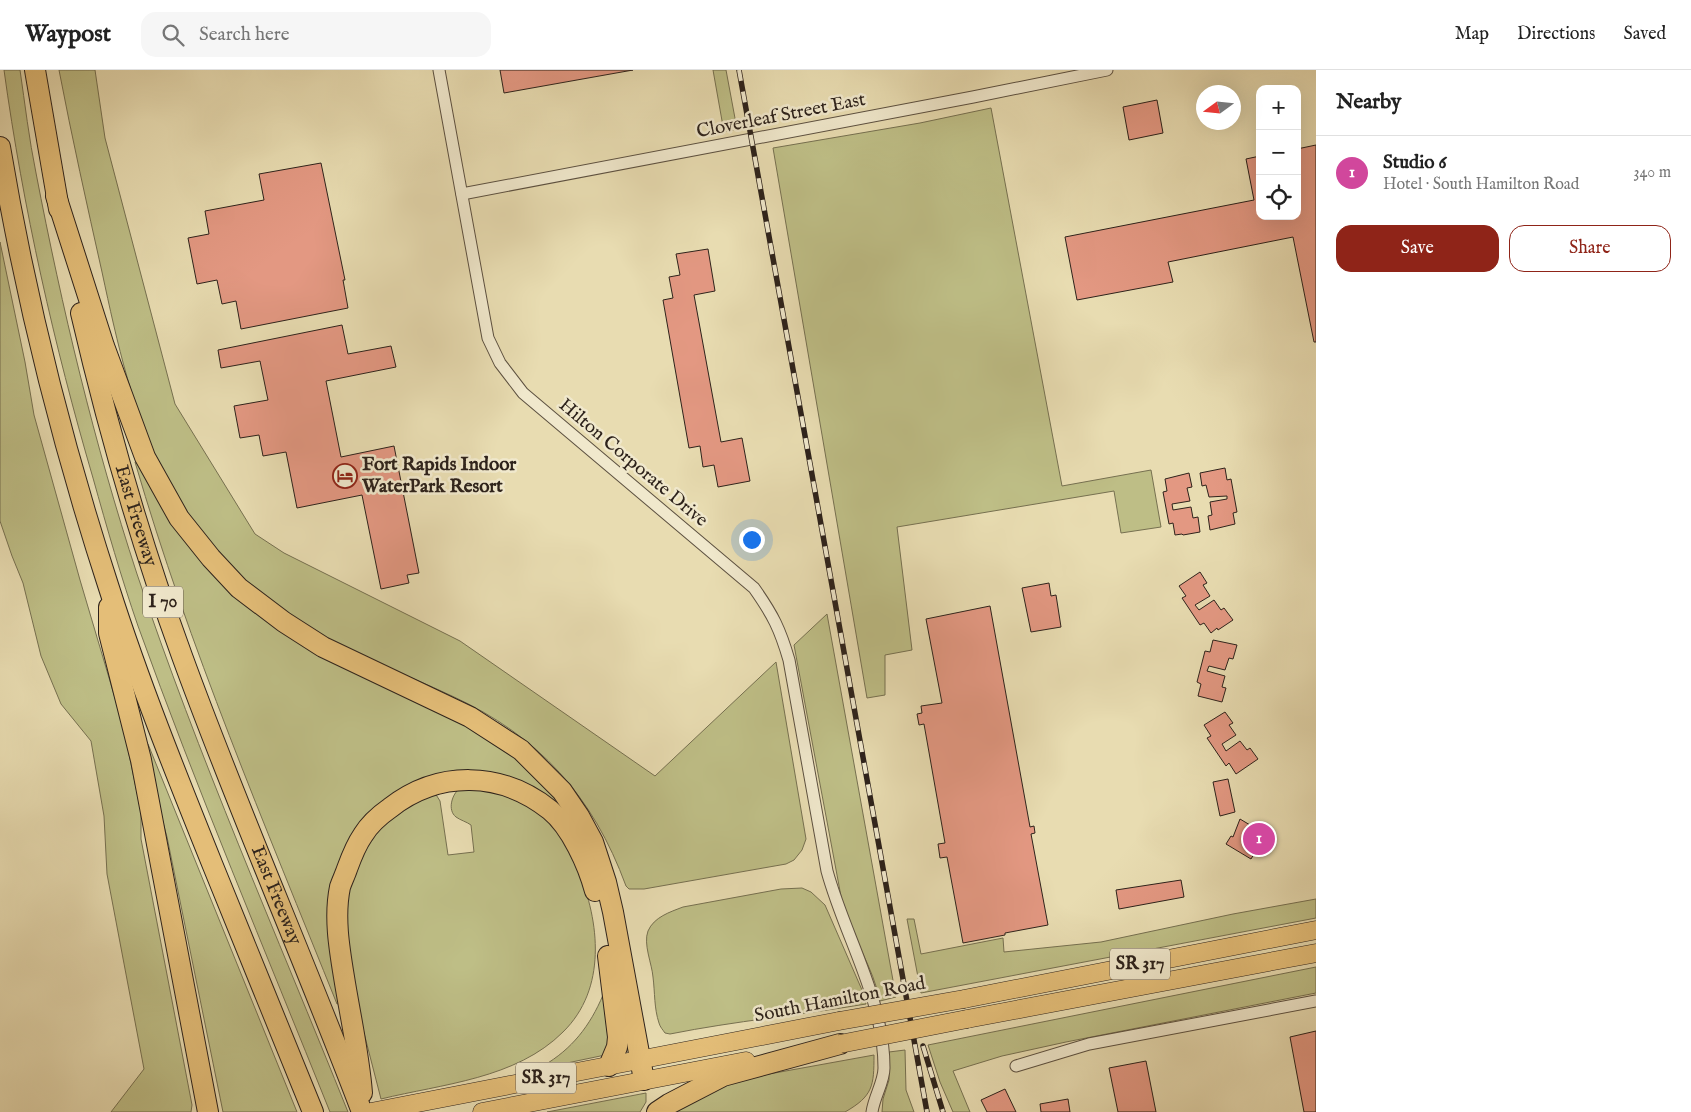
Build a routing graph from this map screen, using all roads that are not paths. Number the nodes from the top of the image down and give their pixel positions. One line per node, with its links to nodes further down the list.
1 (35, 70): 6 (highway, East Freeway / I 70)
2 (439, 70): 5 (street, Hilton Corporate Drive)
3 (1107, 70): 5 (street, Cloverleaf Street East)
4 (0, 147): 7 (highway, I 70)
5 (462, 194): 22 (street, Hilton Corporate Drive)
6 (56, 196): 12 (highway); 18 (highway, East Freeway / I 70)
7 (108, 587): 16 (highway); 17 (highway, I 70)
8 (1316, 930): 12 (main road, South Hamilton Road / SR 317, bridge)
9 (1316, 953): 11 (main road, SR 317, bridge)
10 (1316, 1001): 14 (street)
11 (840, 1044): 15 (main road, SR 317); 21 (highway)
12 (640, 1060): 13 (main road, South Hamilton Road / SR 317); 15 (highway)
13 (609, 1066): 18 (highway); 19 (main road, South Hamilton Road / SR 317)
14 (1016, 1066)
15 (644, 1080): 20 (main road, SR 317)
16 (208, 1112)
17 (313, 1112)
18 (363, 1112)
19 (371, 1112)
20 (482, 1112)
21 (657, 1112)
22 (872, 1112)

